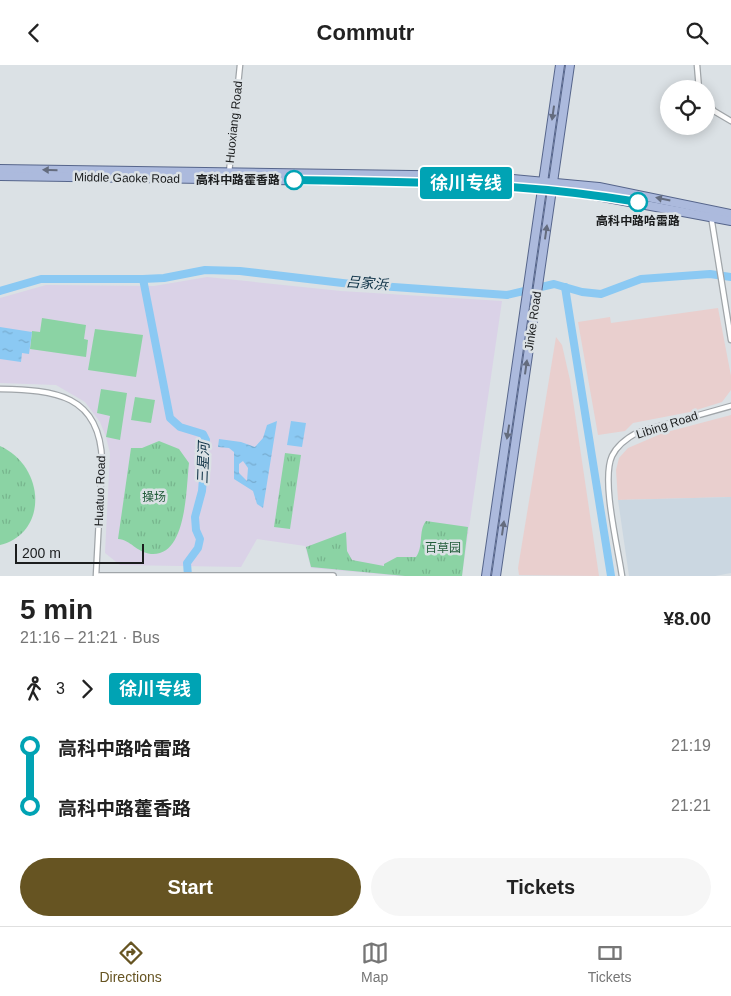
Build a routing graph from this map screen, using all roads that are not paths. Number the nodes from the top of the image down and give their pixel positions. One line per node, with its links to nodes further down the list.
1 (240, 65): 9 (street, Huoxiang Road)
2 (560, 65): 11 (main road, Jinke Road, one-way to 11)
3 (570, 65): 12 (main road, Jinke Road)
4 (697, 65): 5 (street)
5 (698, 80)
6 (715, 112): 7 (street)
7 (731, 121)
8 (0, 169): 9 (main road, Middle Gaoke Road, one-way to 8)
9 (229, 175): 10 (main road, Middle Gaoke Road); 11 (main road, Middle Gaoke Road)
10 (0, 177)
11 (544, 185): 12 (main road, Middle Gaoke Road); 23 (main road, Jinke Road, one-way to 23)
12 (553, 185): 13 (main road, Middle Gaoke Road); 24 (main road, Jinke Road, one-way to 12)
13 (711, 213): 14 (main road, Middle Gaoke Road); 15 (main road, Middle Gaoke Road); 16 (street)
14 (731, 214)
15 (731, 221)
16 (731, 340)
17 (0, 391): 21 (street, Huatuo Road)
18 (731, 405): 25 (street, Libing Road)
19 (182, 575): 20 (street); 21 (street)
20 (196, 575): 22 (street)
21 (97, 576)
22 (333, 576)
23 (486, 576)
24 (496, 576)
25 (622, 576)

